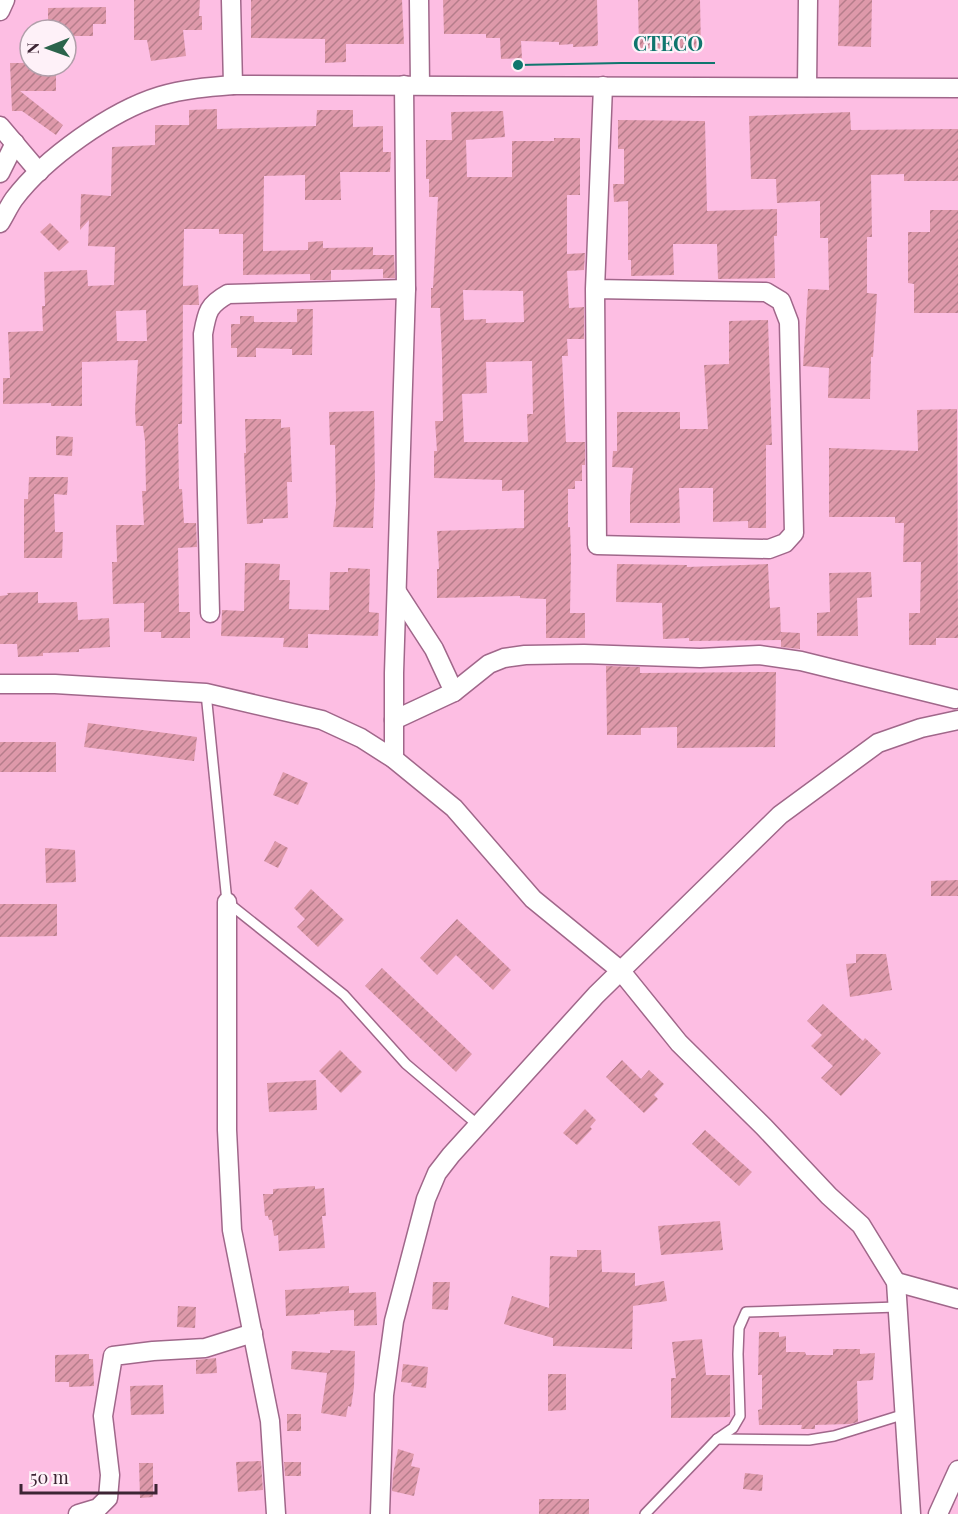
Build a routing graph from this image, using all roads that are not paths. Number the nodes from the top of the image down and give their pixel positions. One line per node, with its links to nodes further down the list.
1 (5, 0): 5 (street)
2 (231, 0): 6 (street)
3 (419, 0): 7 (street)
4 (808, 0): 9 (street)
5 (0, 11)
6 (233, 85): 7 (street); 13 (street)
7 (412, 85): 8 (street); 16 (street)
8 (603, 86): 9 (street); 17 (street)
9 (807, 87): 10 (street)
10 (958, 88)
11 (0, 126): 12 (street)
12 (15, 143): 13 (street); 14 (street)
13 (39, 172): 15 (street)
14 (0, 173)
15 (0, 223)
16 (406, 289): 18 (street); 19 (street)
17 (595, 289): 17 (street)
18 (397, 592): 21 (street); 24 (street)
19 (210, 614)
20 (0, 684): 22 (street)
21 (454, 692): 23 (street); 24 (street)
22 (206, 693): 27 (street); 28 (lane)
23 (957, 698): 26 (street)
24 (394, 720): 27 (street)
25 (958, 720): 26 (street)
26 (921, 728): 29 (street)
27 (394, 759): 29 (street)
28 (227, 902): 30 (lane); 34 (street)
29 (620, 970): 30 (street); 31 (street)
30 (478, 1125): 40 (street)
31 (896, 1282): 32 (street); 33 (street)
32 (958, 1299)
33 (897, 1307): 35 (street); 36 (lane)
34 (253, 1333): 38 (street); 39 (street)
35 (905, 1414): 36 (lane); 42 (street)
36 (717, 1439): 41 (lane)
37 (958, 1470): 43 (street)
38 (78, 1514)
39 (276, 1514)
40 (380, 1514)
41 (645, 1514)
42 (911, 1514)
43 (938, 1514)

